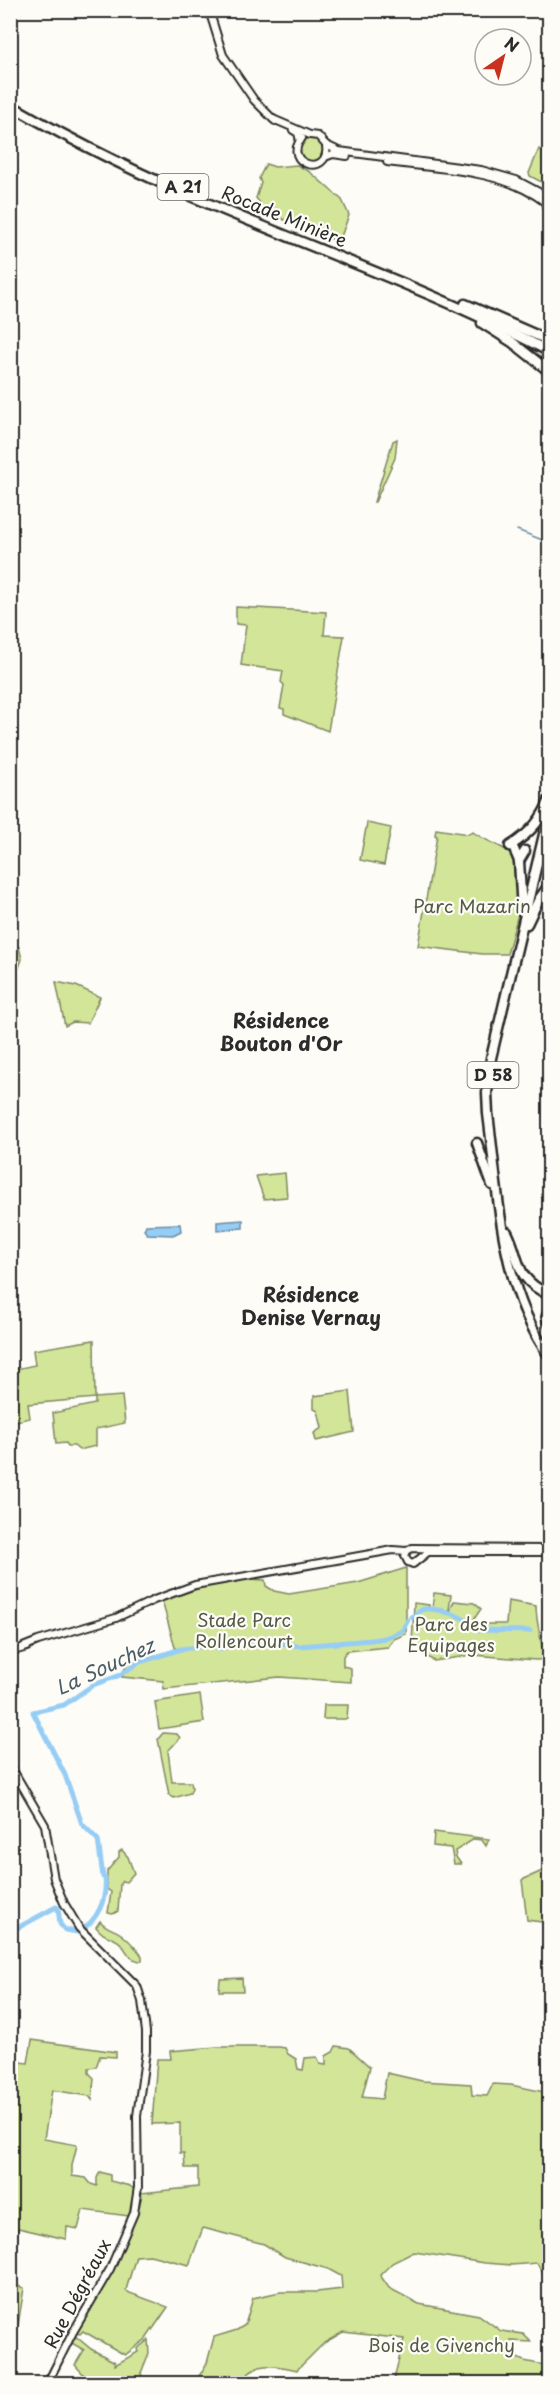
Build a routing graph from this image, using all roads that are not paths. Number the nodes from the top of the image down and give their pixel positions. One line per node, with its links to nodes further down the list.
1 (209, 10): 4 (main road)
2 (10, 100): 12 (highway, Rocade Minière / A 21)
3 (10, 105): 12 (highway, Rocade Minière / A 21)
4 (273, 119): 5 (main road); 6 (main road)
5 (310, 135): 6 (main road); 7 (main road)
6 (300, 141): 8 (main road)
7 (326, 145): 8 (main road); 9 (main road)
8 (325, 157): 10 (main road)
9 (549, 198)
10 (549, 209): 11 (main road)
11 (549, 219)
12 (361, 262): 13 (highway, Rocade Minière / A 21)
13 (374, 268): 14 (highway, Rocade Minière / A 21); 15 (highway, Rocade Minière / A 21)
14 (449, 303): 20 (highway, Rocade Minière / A 21); 21 (highway)
15 (461, 303): 18 (highway); 19 (highway, Rocade Minière / A 21)
16 (549, 318): 17 (highway)
17 (549, 329)
18 (549, 341)
19 (549, 347)
20 (549, 352)
21 (549, 372)
22 (549, 798): 26 (highway)
23 (549, 809): 26 (highway, D 58)
24 (549, 827): 26 (highway, D 58)
25 (549, 884): 26 (highway)
26 (525, 925): 28 (highway, D 58); 29 (highway, D 58)
27 (477, 1143): 28 (highway)
28 (499, 1206): 32 (highway, D 58)
29 (507, 1232): 30 (highway); 34 (highway, D 58)
30 (549, 1295)
31 (549, 1304): 33 (main road)
32 (532, 1328): 35 (highway, D 58); 36 (highway)
33 (549, 1330)
34 (549, 1350)
35 (549, 1357)
36 (549, 1366)
37 (404, 1544): 39 (main road)
38 (417, 1549): 40 (main road); 41 (main road); 42 (main road)
39 (397, 1550): 41 (main road); 43 (main road)
40 (549, 1550): 42 (main road)
41 (405, 1554): 42 (main road); 43 (main road)
42 (420, 1557)
43 (310, 1565): 44 (main road)
44 (10, 1652)
45 (10, 1765): 46 (main road, Rue Dégréaux)
46 (47, 2384)

